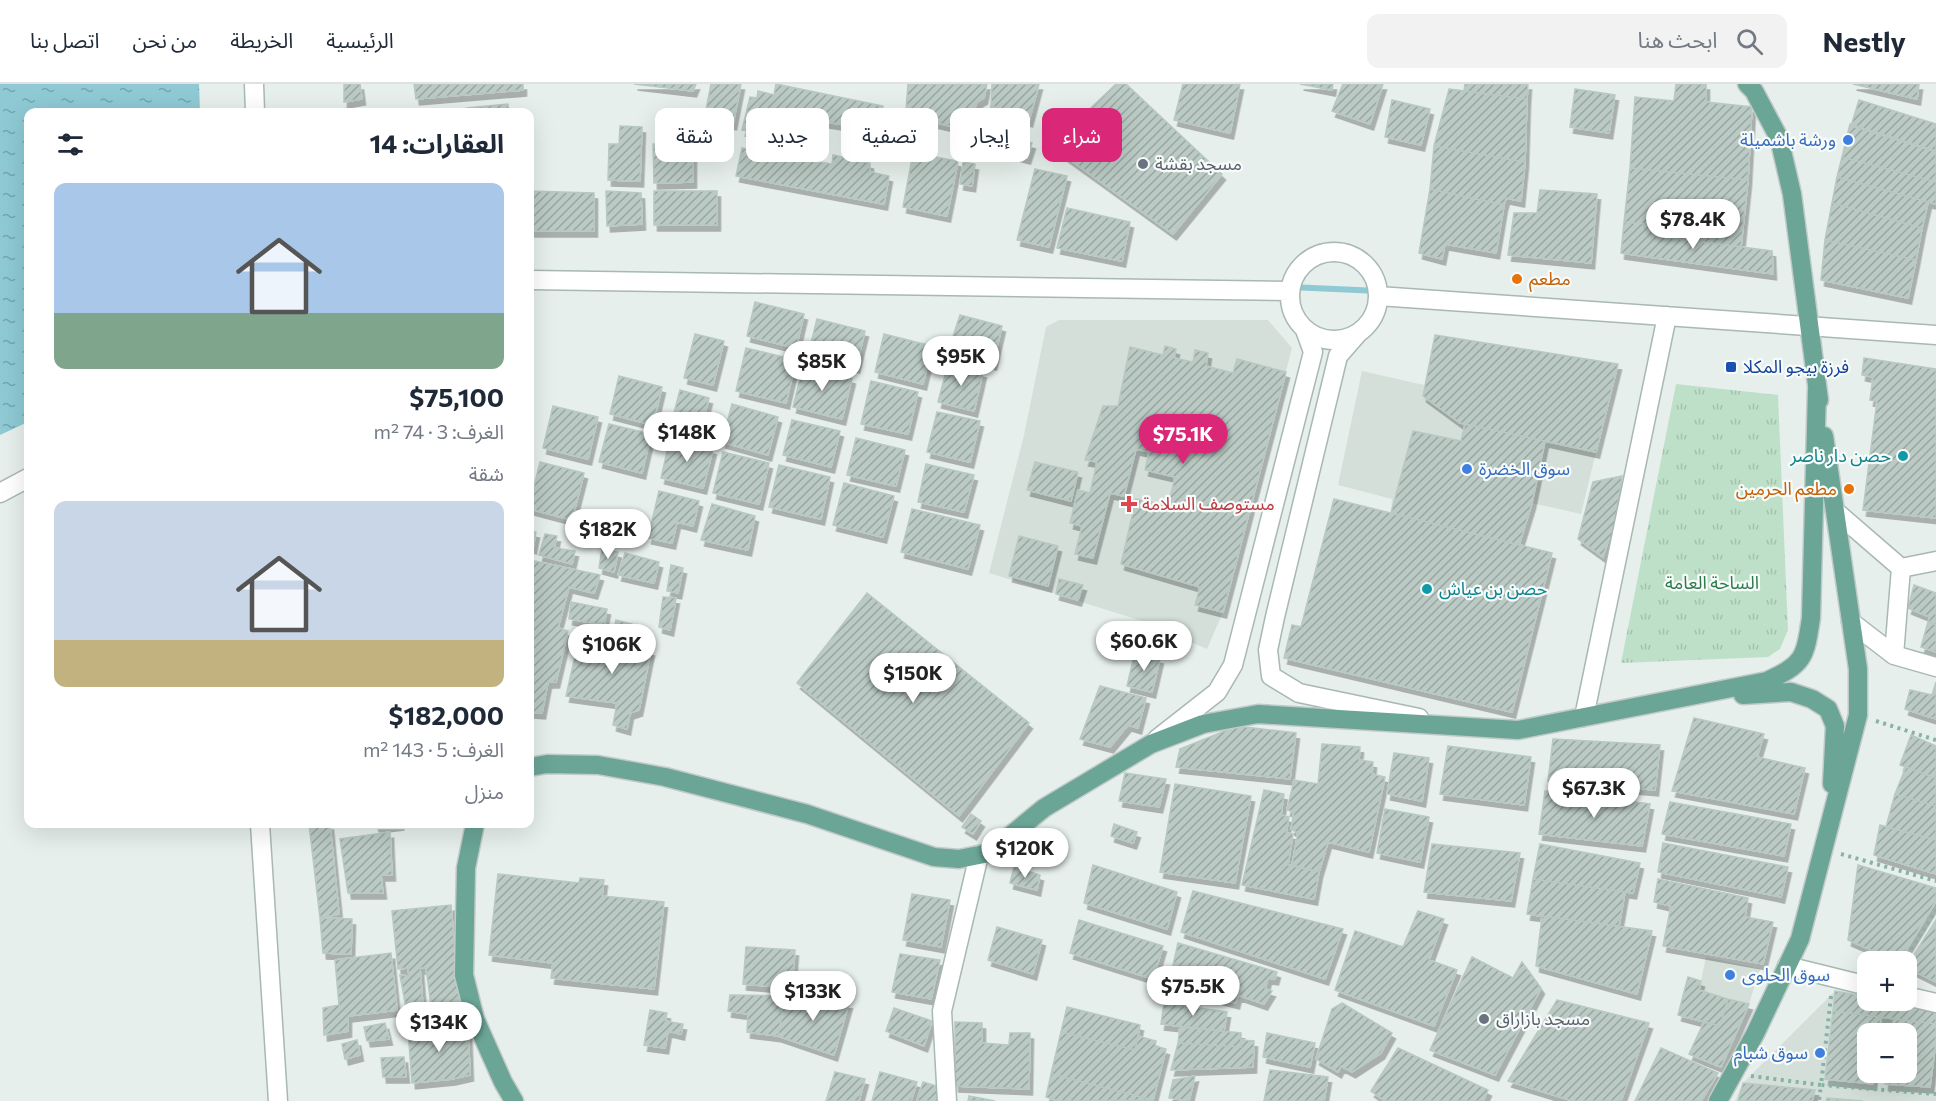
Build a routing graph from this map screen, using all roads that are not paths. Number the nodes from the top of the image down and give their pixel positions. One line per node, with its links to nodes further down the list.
1 (254, 84): 3 (street)
2 (1747, 84): 8 (main road)
3 (255, 108)
4 (534, 280): 5 (street)
5 (1290, 291): 6 (street); 9 (street)
6 (1378, 296): 7 (street); 10 (street)
7 (1667, 316): 8 (street); 22 (street)
8 (1808, 326): 11 (street); 12 (main road)
9 (1305, 330): 10 (street); 24 (street)
10 (1358, 333): 23 (street)
11 (1936, 335)
12 (1817, 389): 15 (main road); 21 (main road)
13 (24, 480): 14 (street)
14 (0, 493)
15 (1835, 511): 17 (street); 18 (main road)
16 (1936, 561): 17 (street)
17 (1901, 568): 19 (street)
18 (1851, 622): 19 (street); 26 (main road)
19 (1894, 655): 20 (street)
20 (1936, 667)
21 (1684, 697): 22 (main road); 26 (main road)
22 (1584, 717): 23 (main road)
23 (1459, 727): 24 (main road)
24 (1151, 744): 29 (main road)
25 (534, 766): 29 (main road)
26 (1830, 821): 30 (main road)
27 (260, 828): 34 (street)
28 (474, 828): 35 (main road)
29 (979, 855): 36 (street)
30 (1787, 966): 31 (street); 37 (main road)
31 (1857, 983)
32 (1917, 999): 33 (street)
33 (1936, 1003)
34 (278, 1101)
35 (514, 1101)
36 (947, 1101)
37 (1718, 1101)

